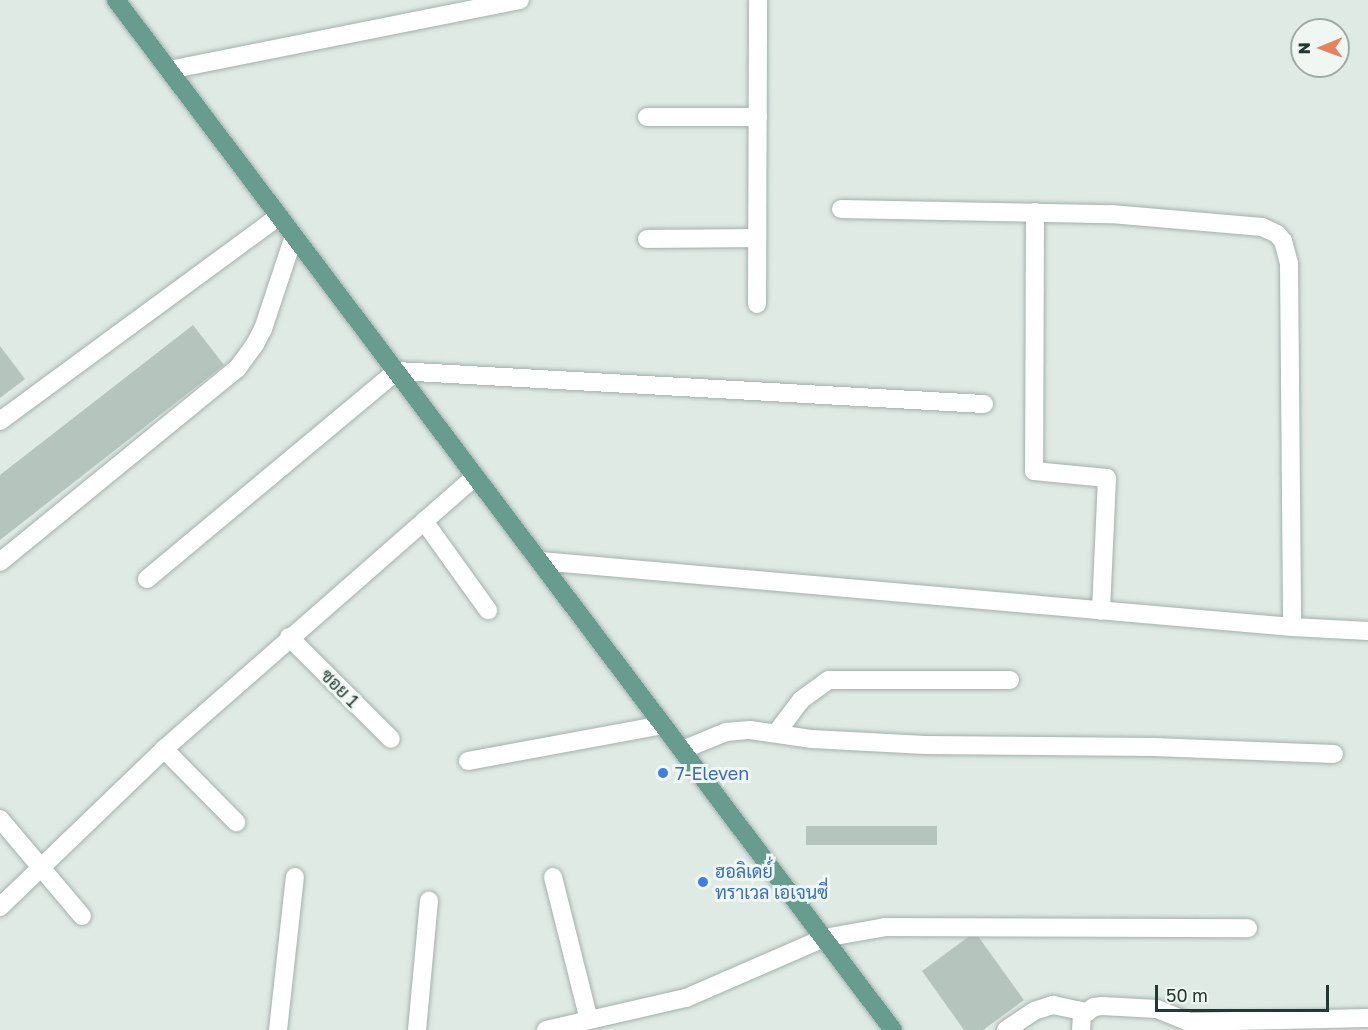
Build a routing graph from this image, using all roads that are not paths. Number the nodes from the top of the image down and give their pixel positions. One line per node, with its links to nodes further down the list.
1 (116, 0): 4 (main road)
2 (520, 0): 4 (street)
3 (758, 0): 6 (street)
4 (169, 70): 9 (main road)
5 (647, 117): 6 (street)
6 (758, 117): 11 (street)
7 (842, 208): 8 (street)
8 (1035, 212): 23 (street); 24 (street)
9 (279, 216): 10 (main road); 16 (street)
10 (294, 236): 14 (main road); 20 (street)
11 (757, 238): 12 (street); 13 (street)
12 (647, 239)
13 (757, 304)
14 (397, 371): 15 (street); 17 (main road); 21 (street)
15 (984, 404)
16 (0, 421)
17 (476, 477): 18 (street); 19 (main road)
18 (424, 521): 22 (street); 26 (street)
19 (540, 561): 23 (street); 28 (main road)
20 (0, 562)
21 (147, 579)
22 (488, 610)
23 (1101, 611): 24 (street)
24 (1292, 627): 25 (street)
25 (1368, 631)
26 (289, 637): 30 (street, ซอย 1); 31 (street)
27 (1010, 680): 29 (street)
28 (663, 725): 32 (main road); 34 (street)
29 (777, 732): 32 (street); 33 (street)
30 (391, 739)
31 (164, 749): 36 (street); 37 (street)
32 (682, 750): 44 (main road)
33 (1334, 753)
34 (468, 761)
35 (0, 819): 37 (street)
36 (236, 822)
37 (41, 867): 41 (street); 42 (street)
38 (295, 877): 49 (street)
39 (553, 877): 47 (street)
40 (429, 902): 50 (street)
41 (0, 907)
42 (82, 916)
43 (1248, 928): 44 (street)
44 (824, 938): 47 (street); 52 (main road)
45 (1087, 1012): 48 (street); 53 (street); 54 (street)
46 (1368, 1018): 48 (street)
47 (589, 1020): 51 (street)
48 (1184, 1026)
49 (278, 1030)
50 (417, 1030)
51 (546, 1030)
52 (894, 1030)
53 (1006, 1030)
54 (1082, 1030)

